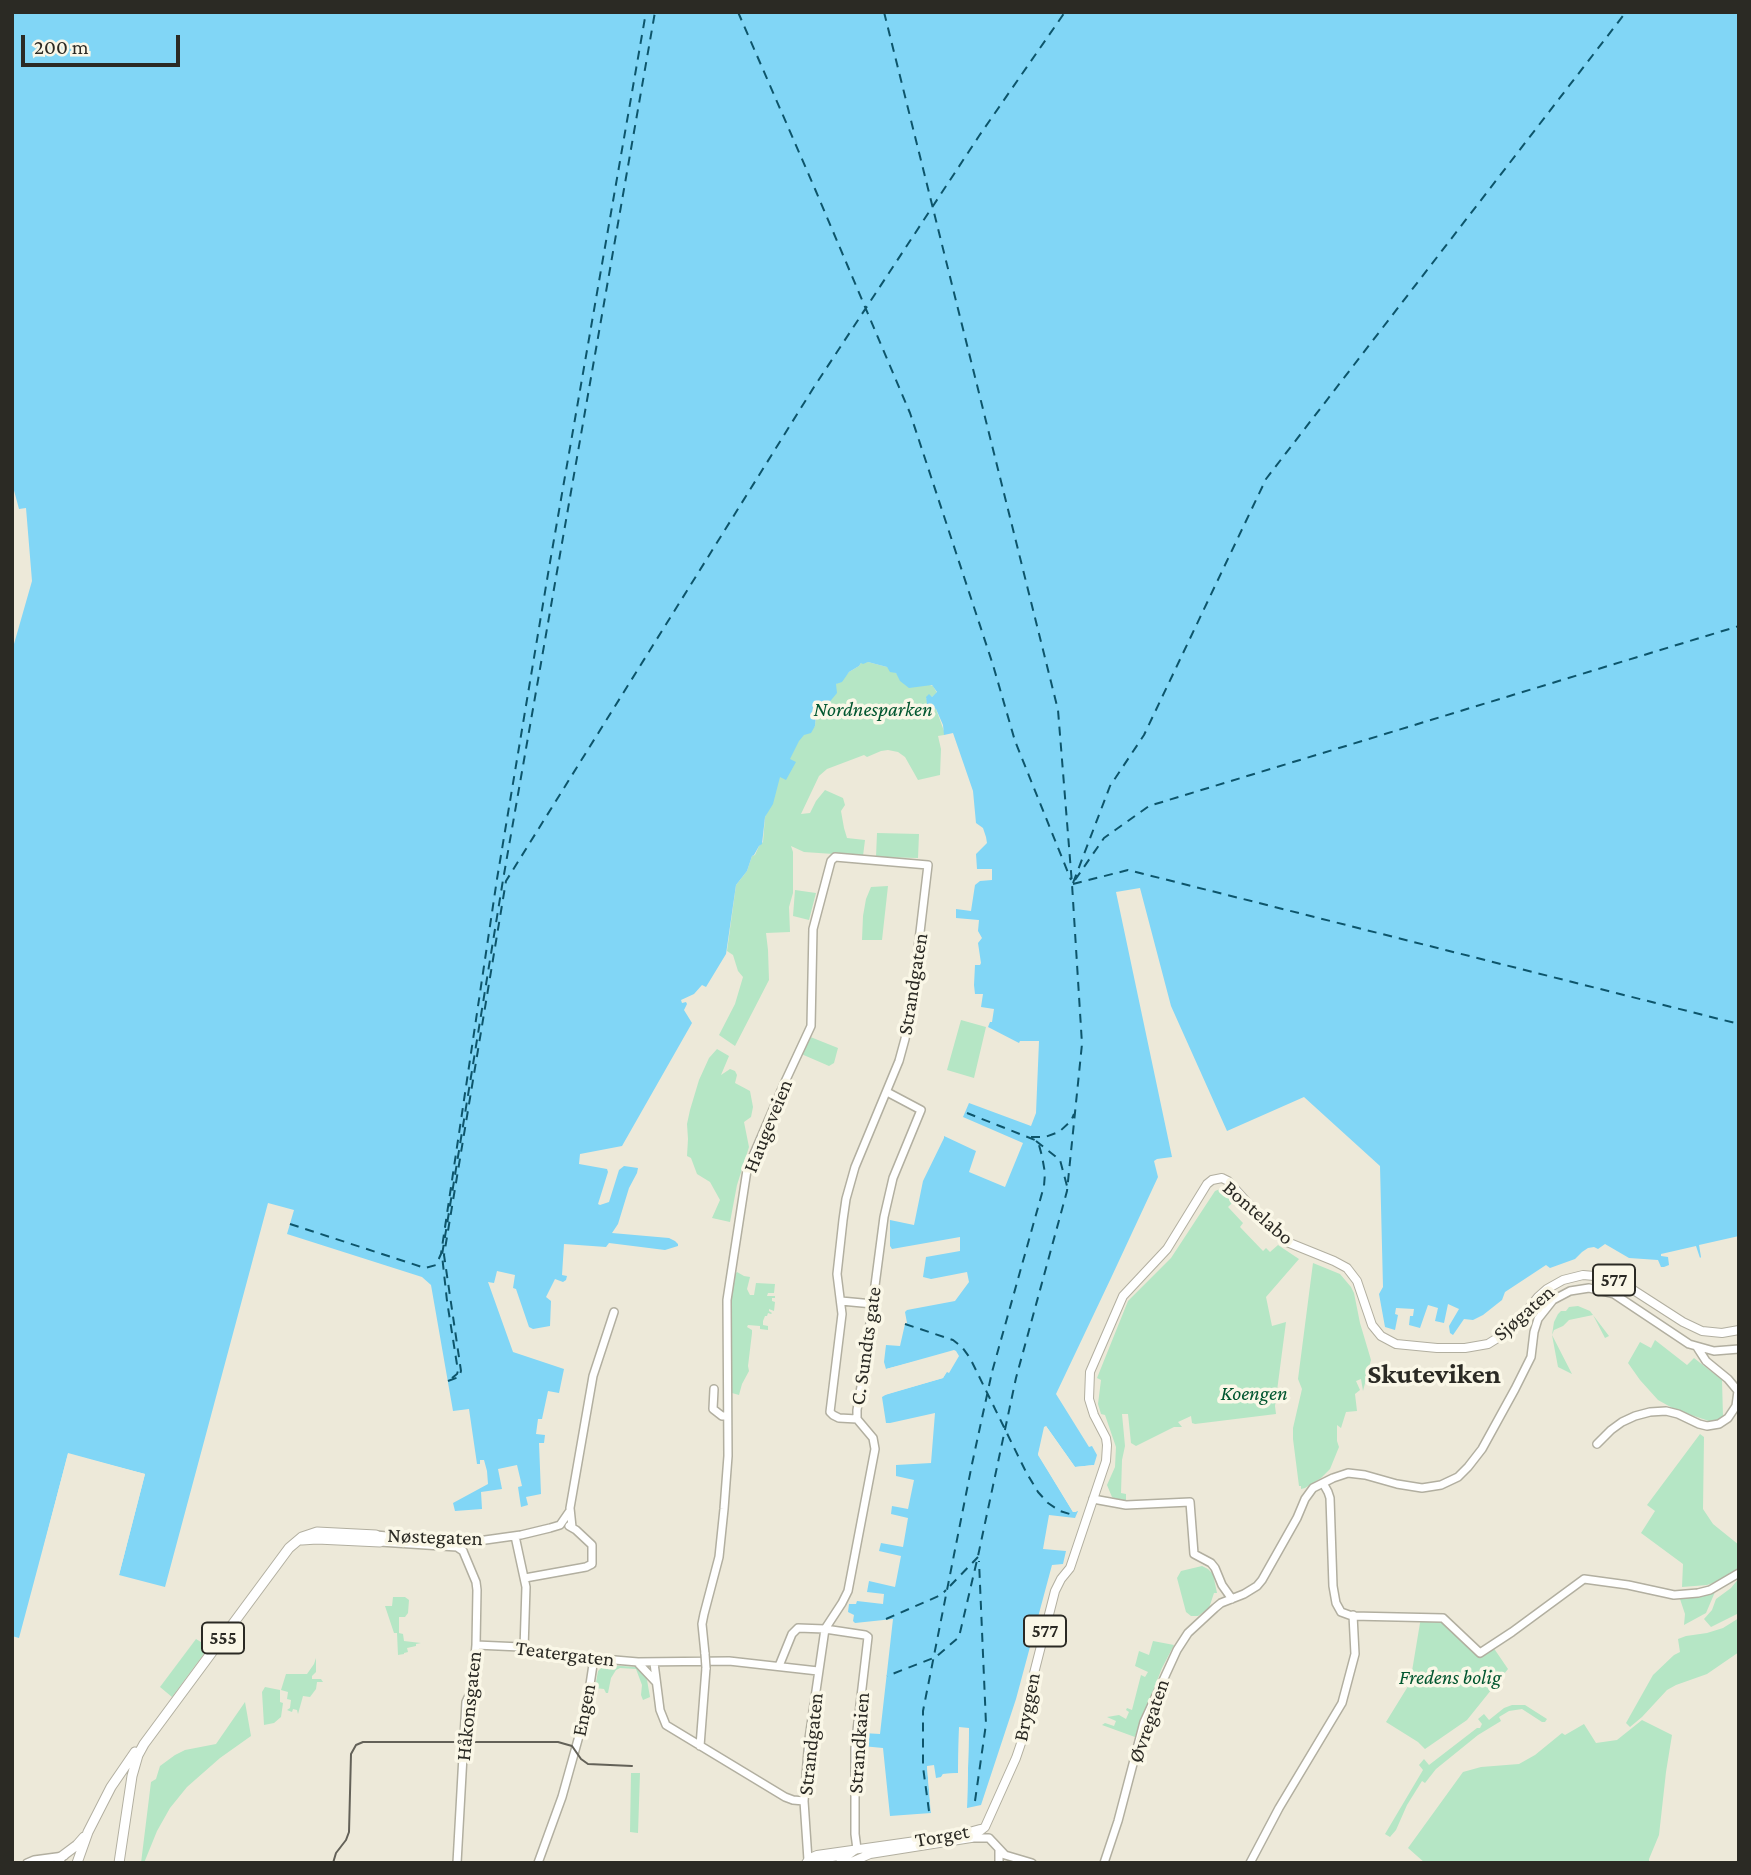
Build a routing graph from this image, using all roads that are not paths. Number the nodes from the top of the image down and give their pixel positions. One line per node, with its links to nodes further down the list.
1 (833, 858): 2 (main road, Strandgaten); 11 (main road, Haugeveien)
2 (887, 1092): 3 (main road); 4 (main road, C. Sundts gate)
3 (841, 1301): 4 (main road); 12 (main road)
4 (873, 1304): 12 (main road, C. Sundts gate)
5 (614, 1312): 16 (main road)
6 (1739, 1330): 7 (main road, Sjøgaten / 577)
7 (1381, 1336): 15 (main road, Bontelabo / 577)
8 (1697, 1347): 9 (main road); 13 (main road); 14 (main road)
9 (1739, 1349)
10 (714, 1389): 11 (main road)
11 (727, 1416): 39 (main road, Haugeveien, bridge)
12 (857, 1419): 27 (main road, C. Sundts gate)
13 (1597, 1444)
14 (1323, 1483): 25 (main road, Øvregaten); 26 (main road)
15 (1093, 1499): 25 (main road); 44 (main road, Bryggen / 577)
16 (570, 1508): 17 (main road); 18 (main road)
17 (560, 1525): 18 (main road); 19 (main road)
18 (572, 1527): 24 (main road)
19 (515, 1536): 21 (main road); 24 (main road)
20 (378, 1539): 21 (main road, Nøstegaten); 22 (main road, Nøstegaten); 38 (highway, Nøstegaten / 555)
21 (496, 1539): 22 (main road, Nøstegaten)
22 (463, 1551): 30 (main road, Håkonsgaten)
23 (1739, 1573): 26 (main road)
24 (525, 1578): 31 (main road)
25 (1227, 1601): 62 (main road, Øvregaten)
26 (1353, 1615): 63 (main road)
27 (834, 1616): 28 (main road, C. Sundts gate); 29 (main road)
28 (825, 1629): 29 (main road); 35 (main road); 36 (main road, Strandgaten)
29 (845, 1632): 49 (main road, Strandkaien)
30 (476, 1645): 31 (main road, Teatergaten); 57 (main road, Håkonsgaten)
31 (524, 1649): 32 (main road, Teatergaten)
32 (594, 1658): 33 (main road, Teatergaten); 58 (main road, Engen)
33 (638, 1662): 34 (main road, Teatergaten); 37 (main road)
34 (654, 1663): 35 (main road, Teatergaten); 37 (main road)
35 (779, 1666): 36 (main road, Teatergaten)
36 (818, 1671): 43 (main road, Strandgaten)
37 (656, 1683): 39 (main road)
38 (151, 1735): 40 (highway, 555); 41 (highway, 555)
39 (700, 1746): 43 (main road)
40 (118, 1777): 41 (highway); 42 (highway, 555)
41 (132, 1782): 42 (highway, 555); 46 (highway, 555); 48 (highway, 555); 48 (highway, 555)
42 (106, 1798): 46 (highway, 555)
43 (804, 1801): 53 (main road, Strandgaten)
44 (991, 1814): 45 (main road, Torget / 577)
45 (985, 1827): 47 (main road, Torget / 577); 49 (main road, Torget); 51 (main road)
46 (90, 1829): 52 (highway, 555); 55 (highway, 555)
47 (971, 1838): 50 (main road); 59 (main road, Torget / 577)
48 (122, 1845): 56 (highway, 555)
49 (857, 1849): 53 (main road, Torget)
50 (999, 1850): 51 (main road); 60 (main road)
51 (1014, 1856): 61 (main road)
52 (61, 1859): 54 (main road); 55 (highway, 555)
53 (810, 1862)
54 (29, 1863)
55 (76, 1863)
56 (119, 1863)
57 (457, 1863)
58 (538, 1863)
59 (840, 1863)
60 (999, 1863)
61 (1032, 1863)
62 (1104, 1863)
63 (1250, 1863)

